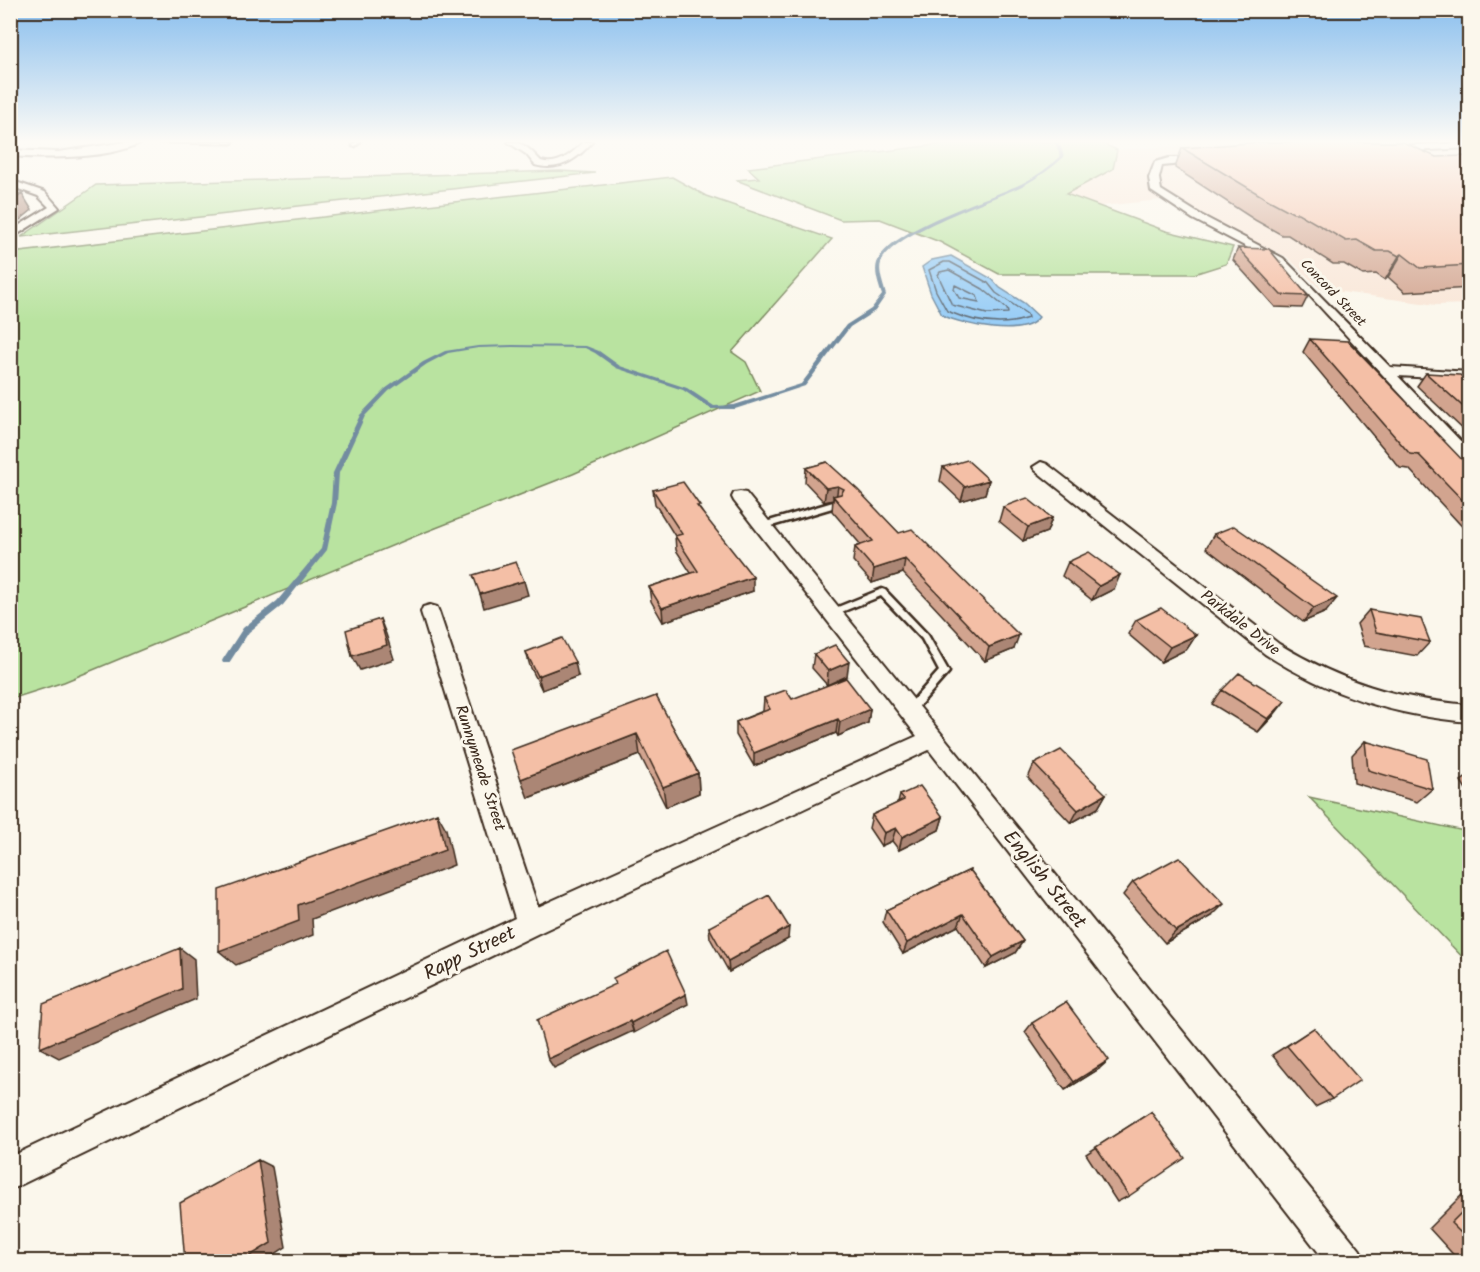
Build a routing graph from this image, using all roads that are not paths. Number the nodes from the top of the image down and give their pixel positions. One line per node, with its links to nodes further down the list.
1 (50, 201): 3 (street)
2 (1171, 201): 4 (street, Concord Street)
3 (10, 236)
4 (1386, 371): 5 (street); 6 (street, Concord Street)
5 (1470, 376)
6 (1451, 442): 7 (street); 8 (street, Concord Street)
7 (1470, 443)
8 (1470, 461)
9 (1041, 467): 16 (street, Parkdale Drive)
10 (740, 497): 12 (street, English Street)
11 (836, 504): 12 (lane)
12 (762, 526): 14 (street, English Street)
13 (430, 612): 18 (street, Runnymeade Street)
14 (831, 613): 15 (street, English Street); 15 (lane)
15 (909, 711): 17 (street, English Street)
16 (1470, 714)
17 (932, 739): 18 (street, Rapp Street); 20 (street, English Street)
18 (530, 924): 19 (street, Rapp Street)
19 (10, 1174)
20 (1348, 1262)

